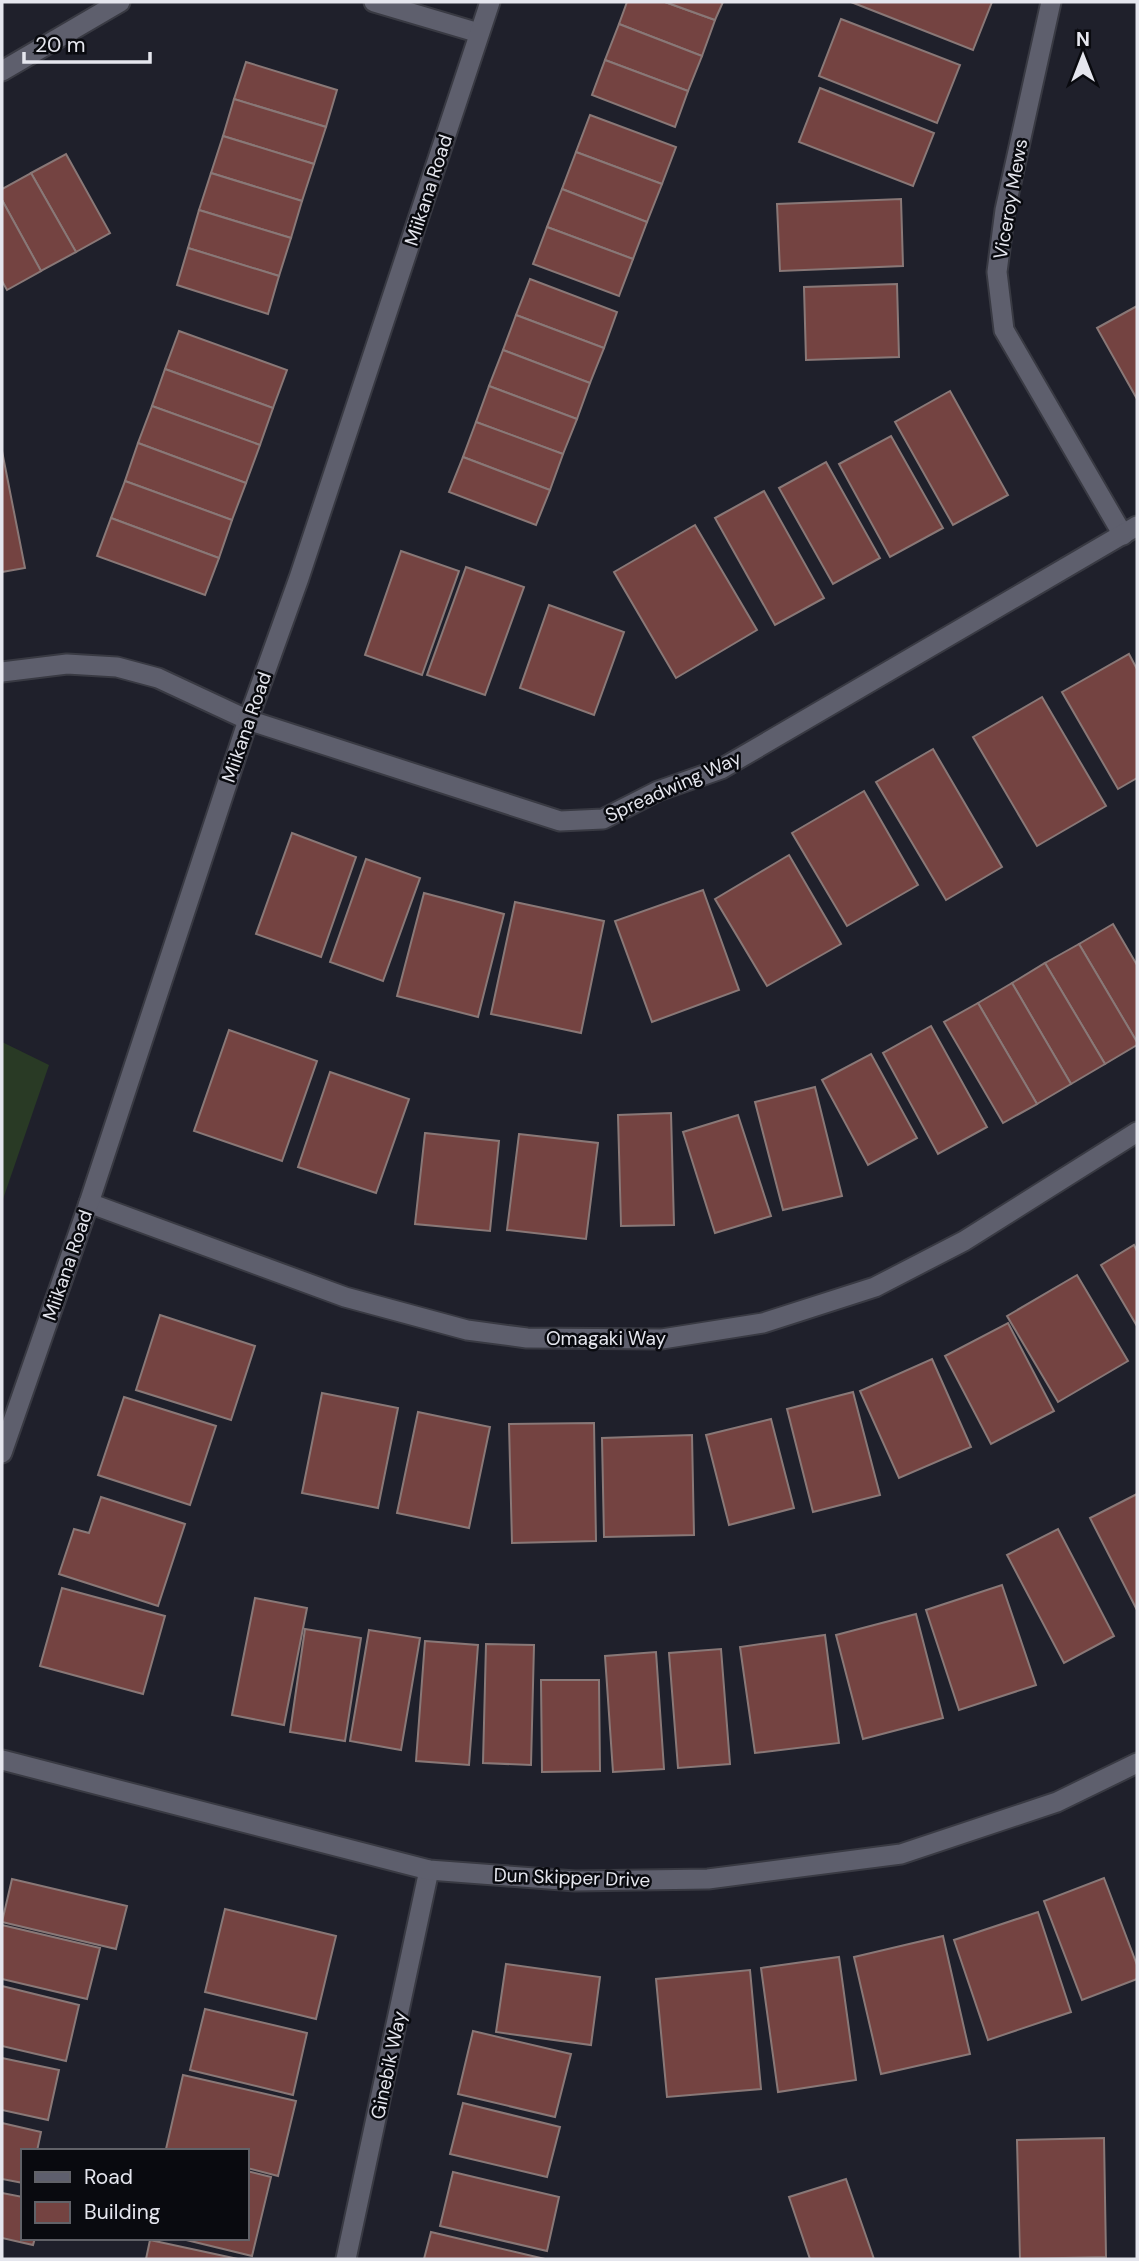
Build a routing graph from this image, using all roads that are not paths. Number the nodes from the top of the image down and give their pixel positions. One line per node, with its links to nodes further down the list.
1 (120, 2): 6 (street)
2 (374, 2): 5 (street)
3 (490, 2): 5 (street, Miikana Road)
4 (1051, 2): 7 (street, Viceroy Mews)
5 (478, 33): 9 (street, Miikana Road)
6 (2, 71)
7 (1130, 531): 9 (street, Spreadwing Way)
8 (2, 672): 9 (street, Spreadwing Way)
9 (248, 720): 11 (street, Miikana Road)
10 (1137, 1132): 11 (street, Omagaki Way)
11 (89, 1203): 12 (street, Miikana Road)
12 (2, 1453)
13 (2, 1760): 15 (street, Dun Skipper Drive)
14 (1137, 1763): 15 (street, Dun Skipper Drive)
15 (429, 1871): 16 (street, Ginebik Way)
16 (346, 2259)

